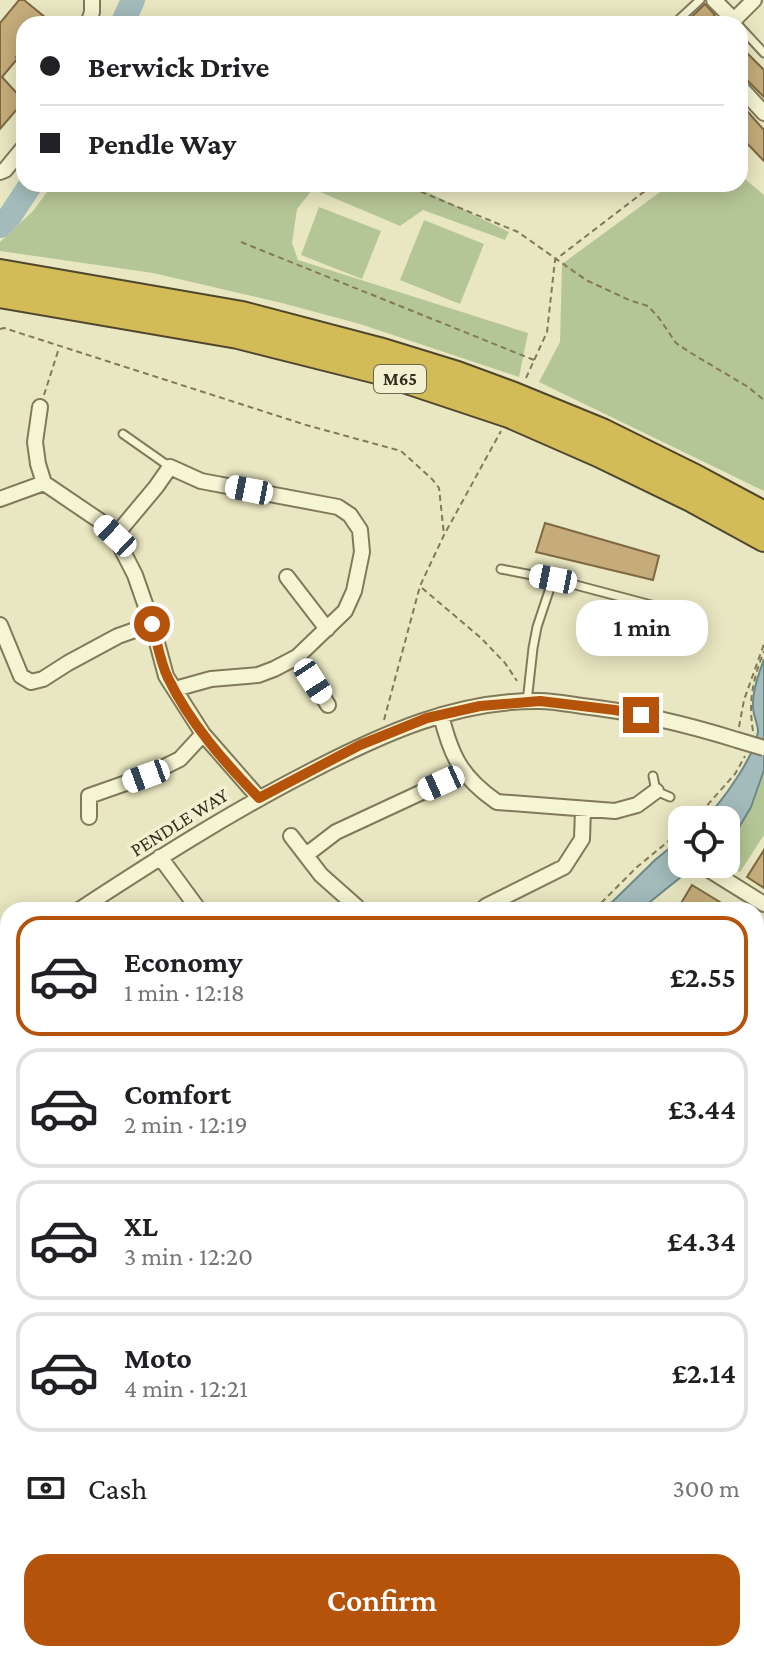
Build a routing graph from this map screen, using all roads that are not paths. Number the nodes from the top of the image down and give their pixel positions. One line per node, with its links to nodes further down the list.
1 (700, 0): 4 (lane)
2 (714, 0): 5 (street)
3 (754, 0): 6 (street)
4 (683, 16)
5 (728, 16)
6 (741, 16)
7 (748, 37): 8 (lane)
8 (764, 53)
9 (16, 157): 10 (street)
10 (0, 172)
11 (0, 272): 18 (highway, M65)
12 (5, 296): 20 (highway, M65)
13 (40, 407): 16 (street)
14 (123, 434): 15 (lane)
15 (170, 467): 19 (street); 27 (street)
16 (44, 483): 17 (street); 19 (street)
17 (0, 499)
18 (764, 514)
19 (115, 536): 25 (street)
20 (764, 539)
21 (501, 569): 23 (lane)
22 (287, 577): 27 (street)
23 (553, 579): 24 (lane); 30 (lane)
24 (655, 606)
25 (152, 624): 26 (street); 29 (street)
26 (0, 625)
27 (327, 629): 28 (street)
28 (297, 657): 29 (street); 31 (street)
29 (175, 689): 33 (street)
30 (528, 695): 32 (street, PENDLE WAY); 34 (street, PENDLE WAY, bridge)
31 (328, 705)
32 (441, 715): 35 (street); 37 (street, PENDLE WAY)
33 (203, 734): 37 (street); 39 (street)
34 (764, 748)
35 (463, 773): 38 (street); 41 (street)
36 (659, 788): 38 (street)
37 (259, 798): 42 (street, PENDLE WAY)
38 (583, 809): 47 (street)
39 (89, 817)
40 (291, 836): 41 (street)
41 (306, 855): 46 (street)
42 (160, 857): 44 (street, PENDLE WAY); 45 (street)
43 (722, 878): 48 (street)
44 (91, 902)
45 (193, 902)
46 (350, 902)
47 (494, 902)
48 (761, 902)

